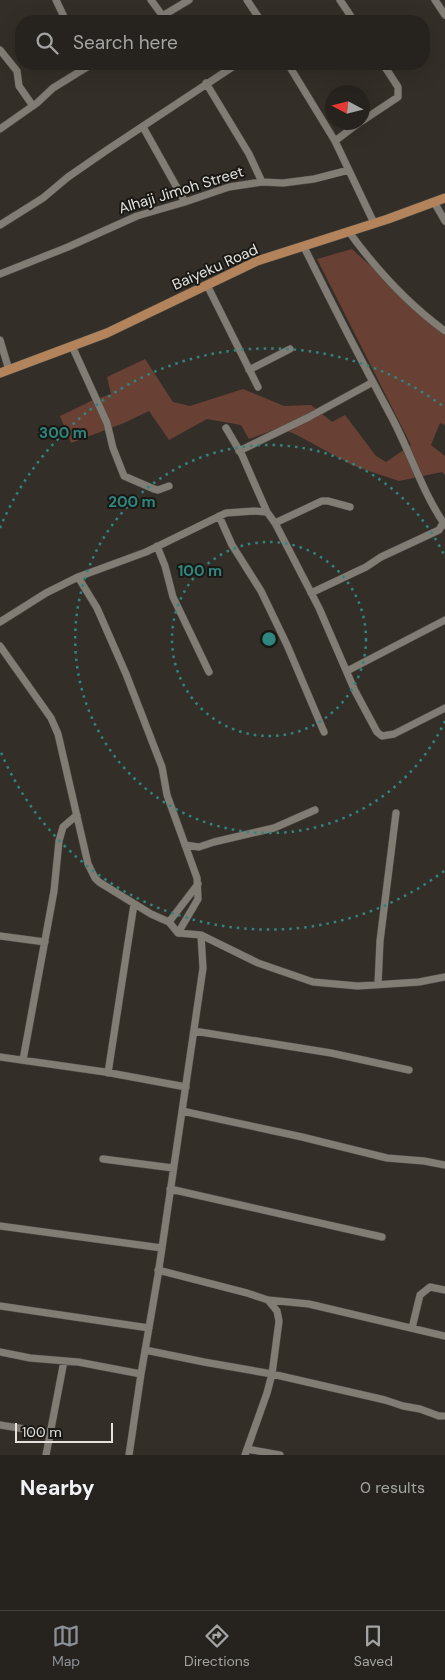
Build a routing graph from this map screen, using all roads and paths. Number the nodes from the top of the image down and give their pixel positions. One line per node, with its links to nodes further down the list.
1 (56, 0): 7 (street)
2 (151, 0): 8 (street)
3 (189, 0): 8 (street)
4 (248, 0): 9 (street)
5 (340, 0): 10 (street)
6 (435, 0): 11 (street)
7 (63, 15)
8 (162, 15)
9 (257, 15)
10 (350, 15)
11 (445, 16)
12 (0, 50): 13 (street)
13 (15, 69)
14 (16, 70): 20 (street)
15 (82, 70): 20 (street)
16 (227, 70): 19 (street)
17 (292, 70): 25 (street)
18 (387, 70): 21 (street)
19 (206, 83): 22 (street); 27 (street)
20 (33, 106): 23 (street)
21 (370, 116)
22 (143, 127): 29 (street); 33 (street)
23 (0, 129)
24 (350, 130): 25 (street)
25 (335, 141): 26 (street)
26 (349, 170): 27 (street, Alhaji Jimoh Street); 32 (street)
27 (262, 182): 29 (street, Alhaji Jimoh Street)
28 (445, 198): 30 (main road, Baiyeku Road)
29 (185, 202): 36 (street, Alhaji Jimoh Street)
30 (434, 202): 31 (street); 32 (main road, Baiyeku Road)
31 (445, 220)
32 (374, 223): 34 (main road, Baiyeku Road)
33 (0, 224)
34 (349, 232): 35 (main road, Baiyeku Road); 38 (street)
35 (304, 247): 37 (main road, Baiyeku Road); 45 (street)
36 (0, 274)
37 (207, 285): 40 (main road, Baiyeku Road); 43 (street)
38 (445, 331)
39 (0, 340): 42 (street)
40 (72, 346): 42 (main road, Baiyeku Road); 49 (street)
41 (290, 350): 43 (street)
42 (9, 370): 44 (main road, Baiyeku Road)
43 (250, 370): 46 (street)
44 (0, 373)
45 (373, 382): 48 (street); 54 (street)
46 (258, 387)
47 (226, 428): 48 (street)
48 (239, 451): 51 (street)
49 (169, 486)
50 (350, 507): 53 (street)
51 (266, 512): 52 (street); 53 (street)
52 (219, 516): 55 (street); 64 (street)
53 (275, 523): 57 (street)
54 (443, 527): 57 (street)
55 (157, 546): 56 (street); 62 (street)
56 (78, 577): 59 (street); 68 (street)
57 (311, 593): 61 (street)
58 (445, 620): 61 (street)
59 (0, 622)
60 (0, 646): 67 (street)
61 (347, 671): 63 (street)
62 (208, 672)
63 (445, 708)
64 (324, 732)
65 (315, 810): 69 (street)
66 (396, 813): 79 (street)
67 (77, 815): 72 (street); 77 (street)
68 (185, 845): 69 (street); 70 (street)
69 (199, 847): 70 (street)
70 (191, 860): 71 (street)
71 (198, 884): 73 (street); 74 (street)
72 (134, 904): 73 (street); 84 (street)
73 (169, 922): 74 (street)
74 (178, 933): 75 (street)
75 (201, 935): 79 (street); 80 (street)
76 (0, 936): 77 (street)
77 (45, 942): 82 (street)
78 (445, 977): 79 (street)
79 (378, 984)
80 (194, 1031): 83 (street); 85 (street)
81 (0, 1057): 82 (street)
82 (23, 1060): 84 (street)
83 (409, 1070)
84 (108, 1073): 85 (street)
85 (186, 1087): 86 (street)
86 (182, 1111): 88 (street); 89 (street)
87 (102, 1159): 89 (street)
88 (445, 1165)
89 (173, 1168): 90 (street)
90 (170, 1189): 92 (street); 93 (street)
91 (0, 1226): 93 (street)
92 (382, 1237)
93 (162, 1248): 94 (street)
94 (158, 1270): 96 (street); 98 (street)
95 (445, 1290): 99 (street)
96 (268, 1300): 99 (street); 105 (street)
97 (0, 1306): 98 (street)
98 (148, 1328): 101 (street)
99 (412, 1328): 100 (street)
100 (445, 1336)
101 (145, 1350): 104 (street); 105 (street)
102 (0, 1352): 103 (street)
103 (64, 1361): 104 (street); 108 (street)
104 (141, 1374): 111 (street)
105 (272, 1374): 106 (street); 109 (street)
106 (443, 1416)
107 (0, 1425): 108 (street)
108 (49, 1433): 110 (street)
109 (246, 1452): 112 (street)
110 (46, 1455)
111 (129, 1455)
112 (280, 1455)

